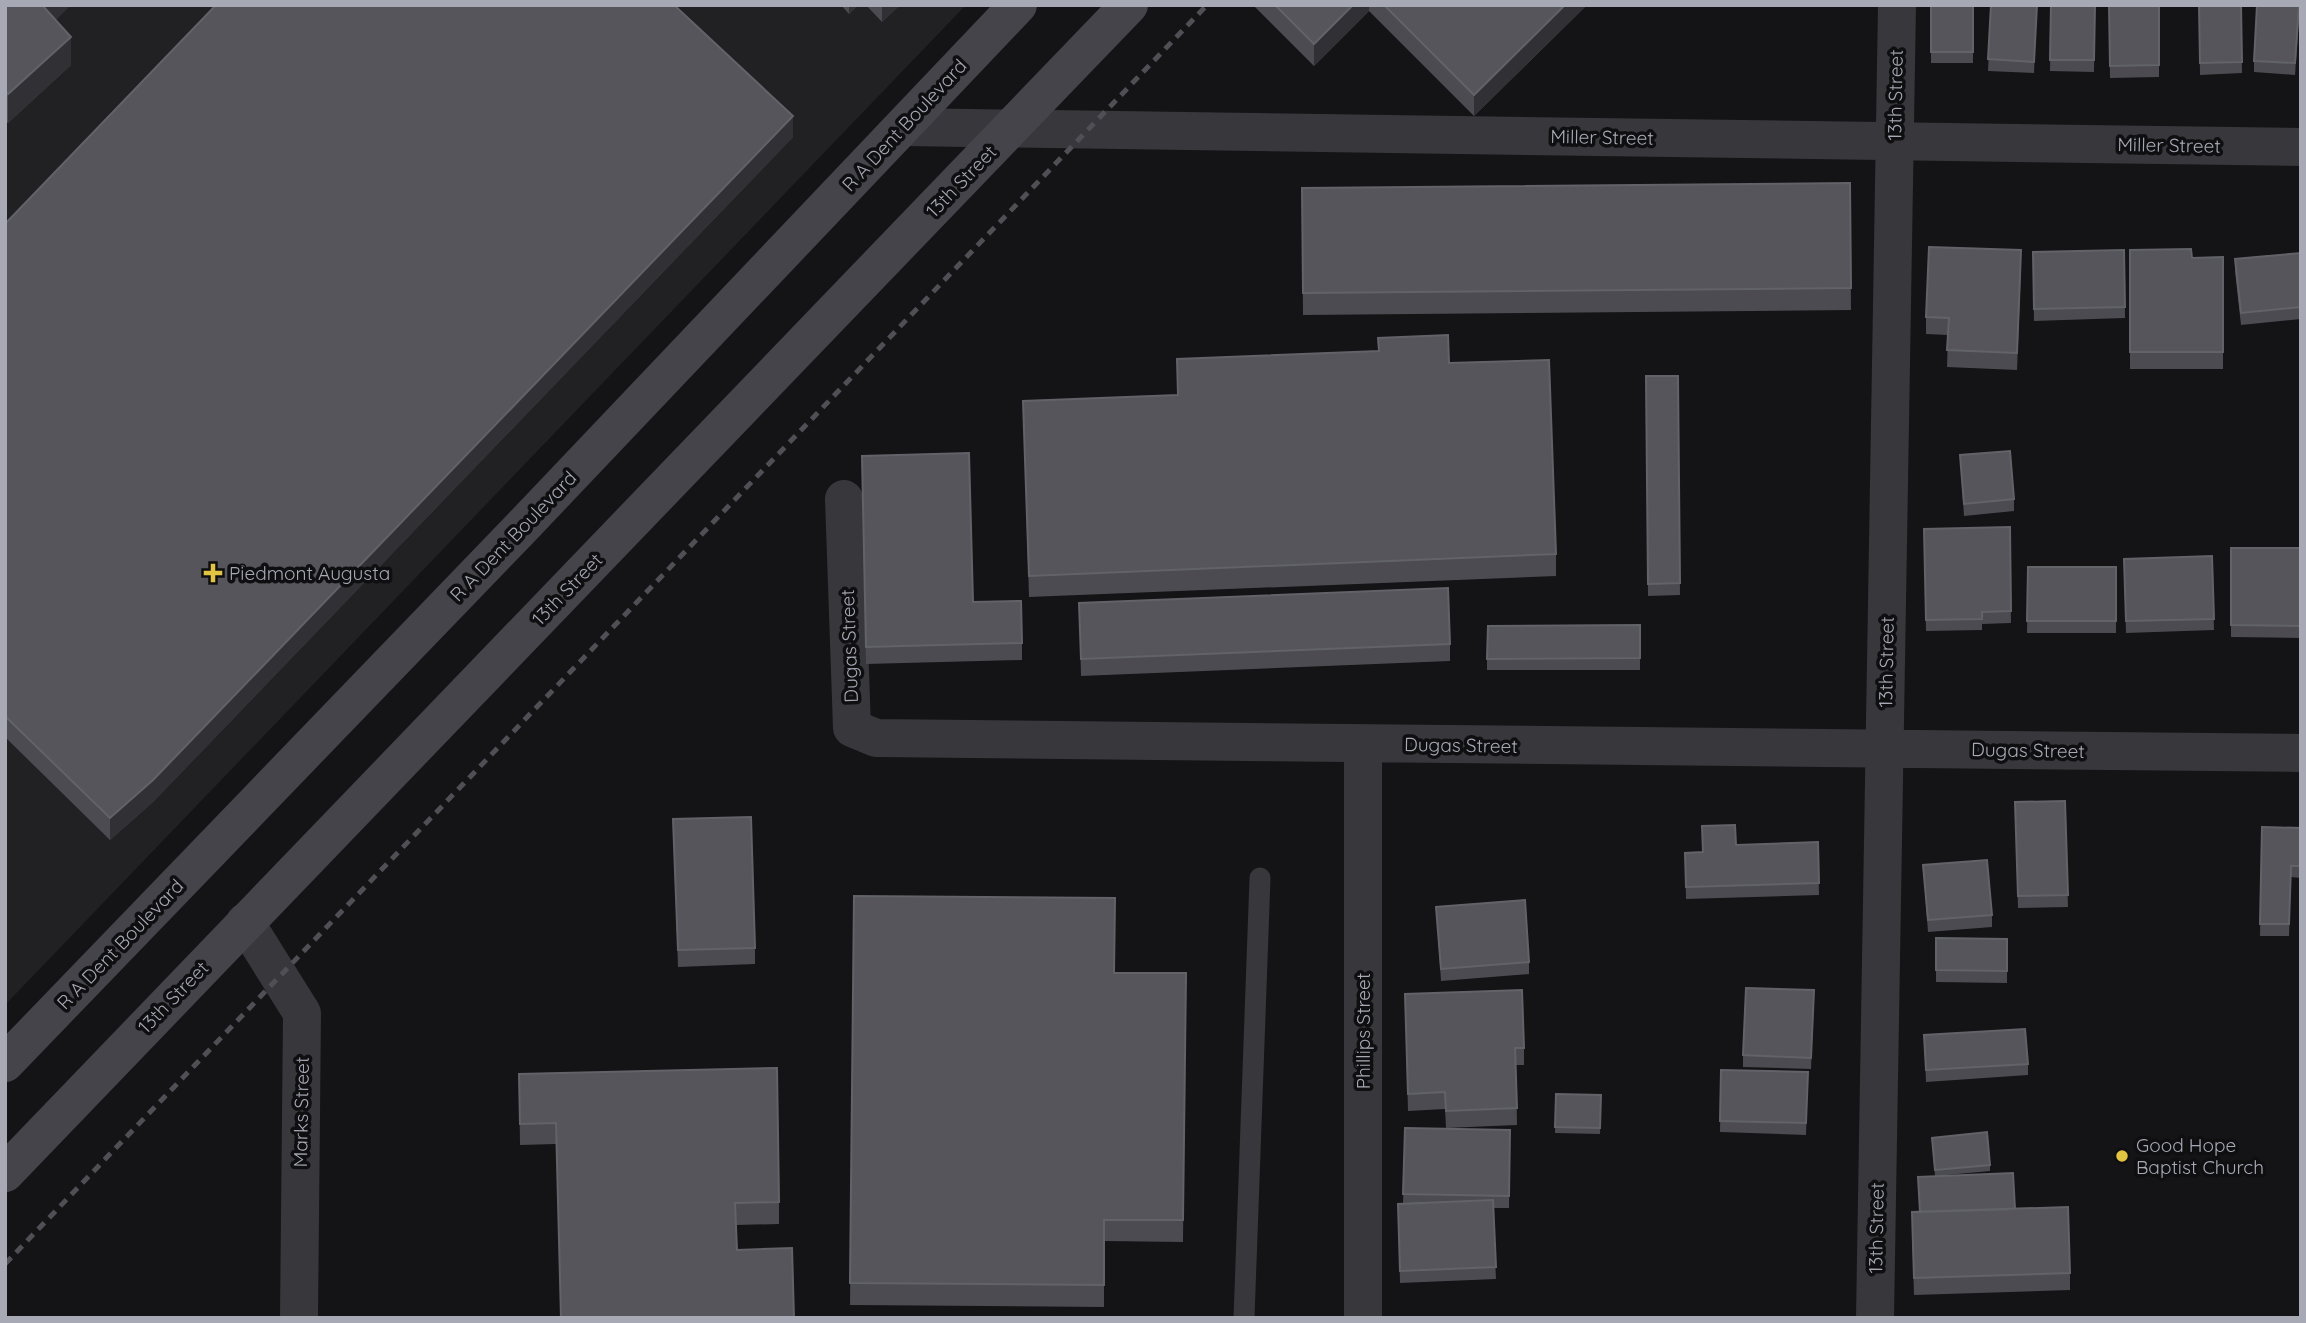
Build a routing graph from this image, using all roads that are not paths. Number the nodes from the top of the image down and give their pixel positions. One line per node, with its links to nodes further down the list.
1 (1018, 5): 4 (main road, R A Dent Boulevard)
2 (1129, 5): 5 (main road, 13th Street)
3 (1897, 5): 6 (street, 13th Street)
4 (903, 127): 5 (street, Miller Street); 14 (main road, R A Dent Boulevard)
5 (1012, 129): 6 (street, Miller Street); 13 (main road, 13th Street)
6 (1894, 141): 7 (street, Miller Street); 10 (street, 13th Street)
7 (2301, 147)
8 (844, 499): 9 (street, Dugas Street)
9 (1363, 744): 10 (street, Dugas Street); 18 (street, Phillips Street)
10 (1884, 749): 11 (street, Dugas Street); 19 (street, 13th Street)
11 (2301, 753)
12 (1260, 878): 17 (lane)
13 (245, 922): 15 (main road, 13th Street); 16 (street, Marks Street)
14 (5, 1063)
15 (5, 1173)
16 (299, 1318)
17 (1244, 1318)
18 (1363, 1318)
19 (1875, 1318)

